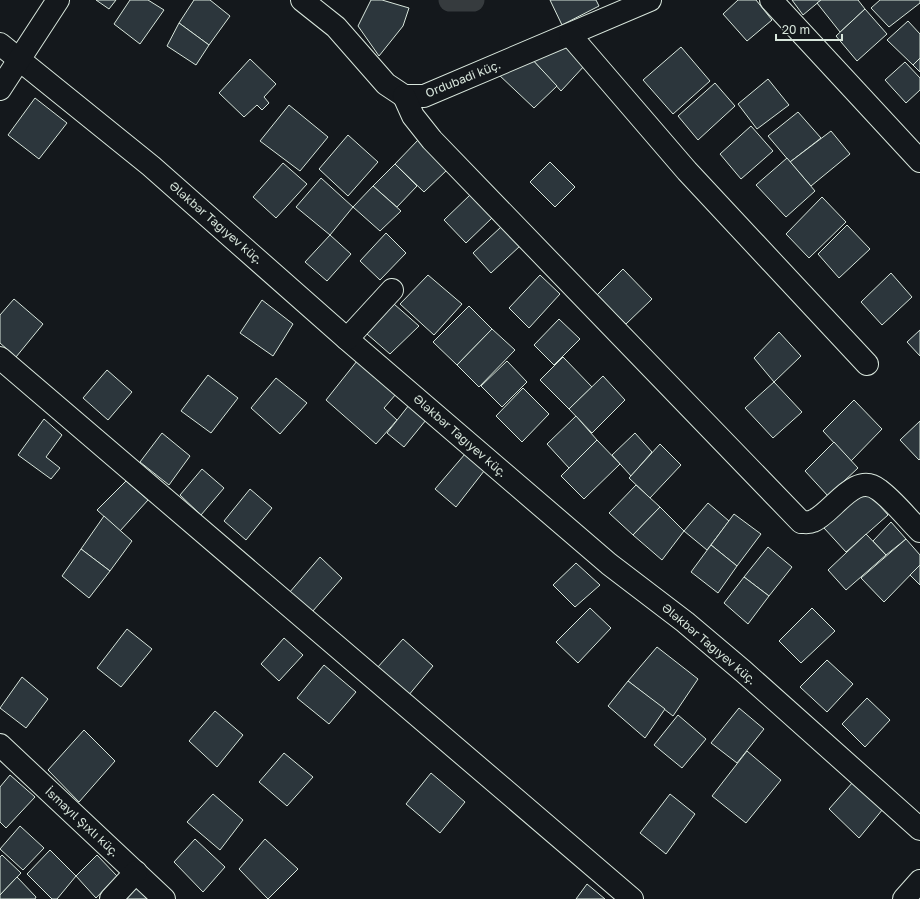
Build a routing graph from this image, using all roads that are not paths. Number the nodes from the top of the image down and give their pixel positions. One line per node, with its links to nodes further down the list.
1 (58, 0): 7 (street)
2 (302, 0): 9 (street)
3 (650, 0): 5 (street, Ordubadi küç.)
4 (771, 0): 10 (street)
5 (570, 35): 9 (street, Ordubadi küç.); 14 (street)
6 (0, 44): 7 (street, Ələkbər Tağıyev küç.)
7 (20, 59): 8 (street); 12 (street, Ələkbər Tağıyev küç.)
8 (0, 89)
9 (404, 96): 15 (street)
10 (920, 161)
11 (392, 290): 12 (street)
12 (347, 339): 17 (street, Ələkbər Tağıyev küç.)
13 (0, 358): 22 (street)
14 (868, 364)
15 (920, 531)
16 (0, 745): 18 (street, İsmayıl Şıxlı küç.)
17 (920, 829)
18 (136, 872): 20 (street); 21 (street, İsmayıl Şıxlı küç.)
19 (920, 881): 23 (street)
20 (111, 899)
21 (164, 899)
22 (632, 899)
23 (904, 899)

